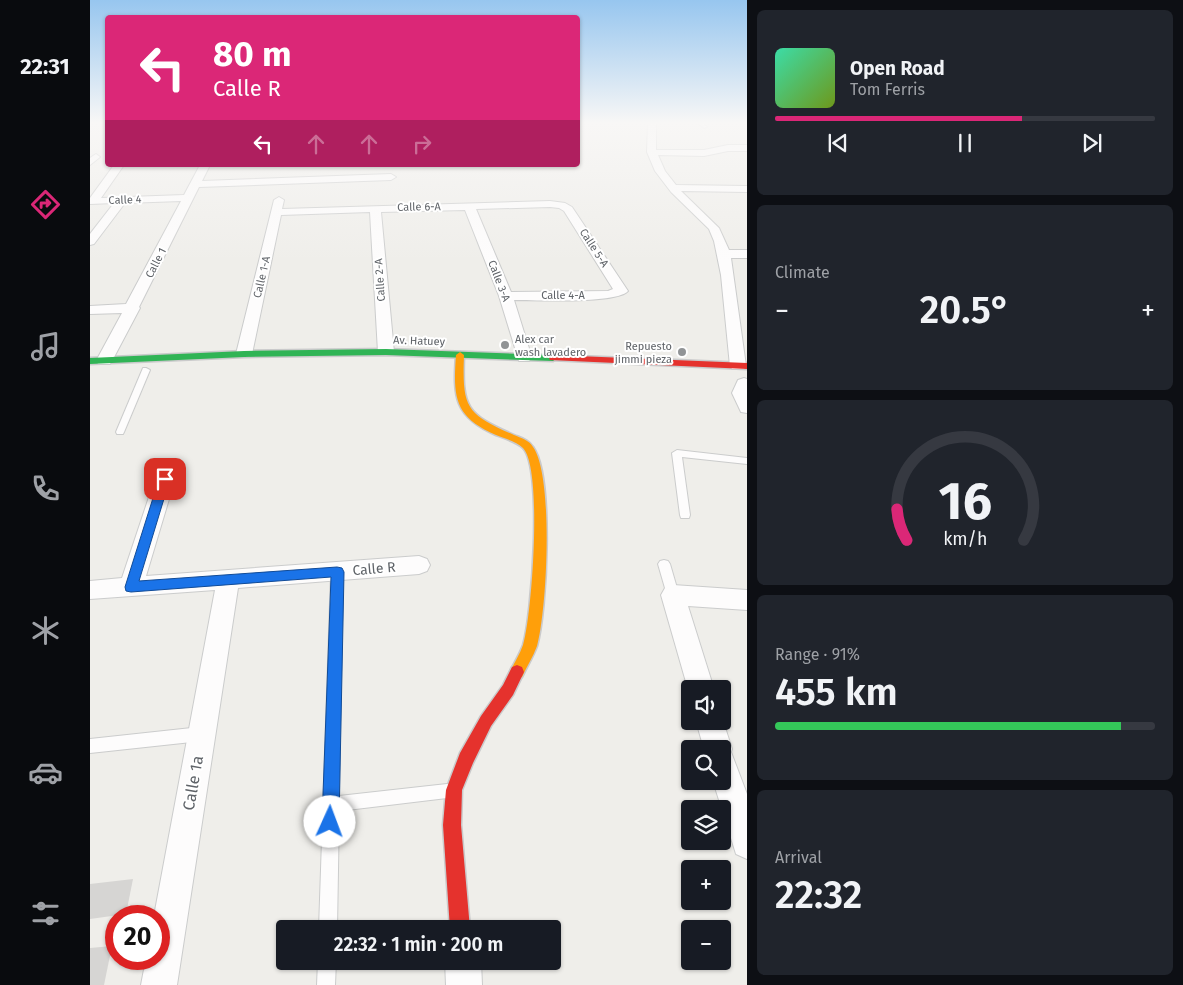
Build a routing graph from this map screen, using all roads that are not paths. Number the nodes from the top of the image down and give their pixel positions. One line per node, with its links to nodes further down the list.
1 (116, 169): 10 (street)
2 (203, 169): 5 (street, Calle 1)
3 (660, 169): 6 (street)
4 (392, 177): 5 (street)
5 (196, 184): 8 (street, Calle 1)
6 (674, 188): 7 (street); 16 (street)
7 (747, 188)
8 (189, 198): 9 (street, Calle 4); 20 (street, Calle 1)
9 (122, 200): 10 (street, Calle 4); 15 (street)
10 (91, 201)
11 (561, 205): 13 (street, Calle 6-A); 18 (street, Calle 5-A)
12 (278, 206): 14 (street, Calle 6-A); 23 (street, Calle 1-A)
13 (469, 206): 14 (street, Calle 6-A); 19 (street, Calle 3-A)
14 (375, 208): 22 (street, Calle 2-A)
15 (90, 242)
16 (723, 254): 17 (street); 31 (street)
17 (747, 254)
18 (619, 293): 19 (street, Calle 4-A)
19 (506, 296): 24 (street, Calle 3-A)
20 (133, 308): 21 (street); 26 (street, Calle 1)
21 (90, 310)
22 (386, 352): 23 (main road, Av. Hatuey); 25 (main road, Av. Hatuey)
23 (244, 354): 26 (main road, Av. Hatuey)
24 (524, 358): 25 (main road, Av. Hatuey); 31 (main road, Av. Hatuey)
25 (459, 360): 28 (main road, Av. Hatuey); 29 (main road, Av. Hatuey); 48 (main road)
26 (104, 361): 27 (main road, Av. Hatuey)
27 (90, 362)
28 (408, 365)
29 (546, 370)
30 (146, 371): 33 (lane)
31 (742, 376): 32 (street)
32 (747, 408)
33 (120, 432)
34 (747, 461): 36 (lane)
35 (165, 479): 41 (street)
36 (685, 515)
37 (664, 564): 43 (lane)
38 (419, 565): 39 (street, Calle R)
39 (337, 572): 40 (street, Calle R); 50 (lane)
40 (228, 581): 41 (street, Calle R); 46 (street, Calle 1a)
41 (131, 587): 42 (street, Calle R)
42 (90, 590)
43 (673, 595): 44 (street); 45 (street)
44 (747, 600)
45 (698, 680)
46 (202, 734): 47 (lane); 56 (street, Calle 1a)
47 (90, 746)
48 (454, 790): 50 (lane); 53 (main road)
49 (730, 790): 51 (street)
50 (331, 804): 52 (lane)
51 (747, 843)
52 (328, 920)
53 (459, 920)
54 (327, 970): 57 (lane)
55 (463, 970): 58 (street)
56 (159, 985)
57 (326, 985)
58 (464, 985)

